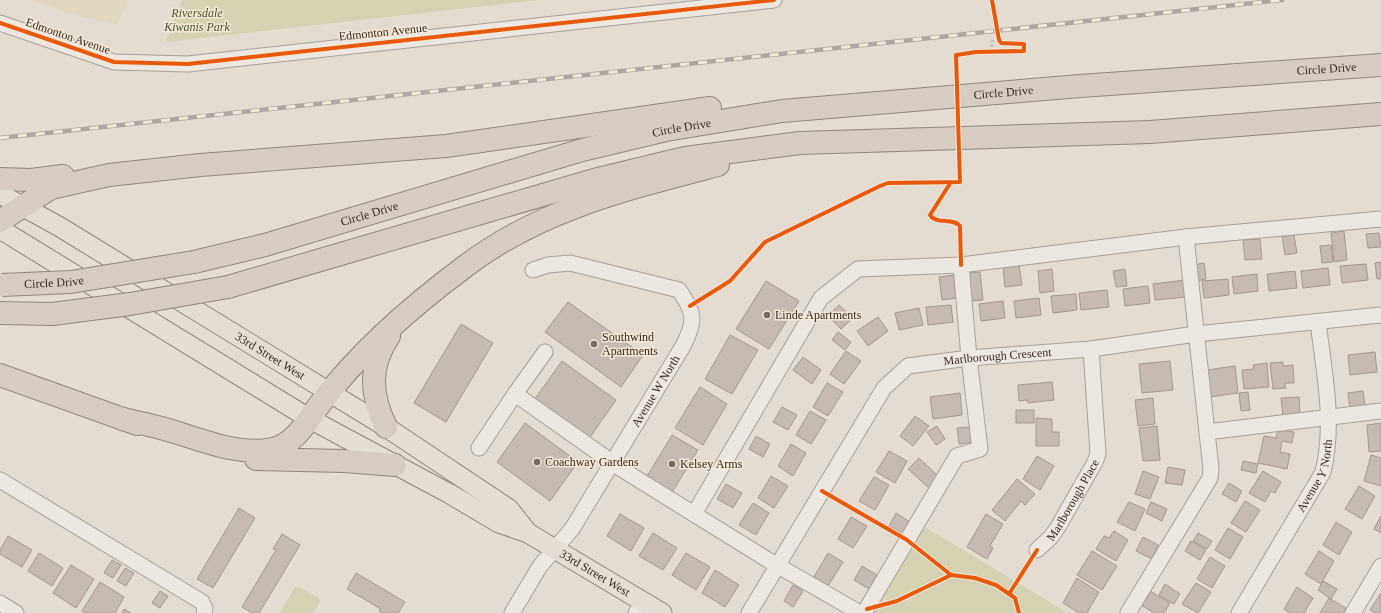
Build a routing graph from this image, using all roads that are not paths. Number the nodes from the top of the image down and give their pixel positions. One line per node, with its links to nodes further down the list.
1 (774, 0): 2 (street, Edmonton Avenue)
2 (0, 23)
3 (1381, 65): 4 (highway, Circle Drive)
4 (1080, 86): 7 (highway); 17 (highway, Circle Drive, bridge)
5 (1381, 114): 6 (highway)
6 (800, 143): 18 (highway, bridge); 19 (highway)
7 (109, 175): 8 (highway); 10 (highway)
8 (0, 179)
9 (0, 194): 10 (main road, 33rd Street West)
10 (22, 206): 12 (highway); 27 (main road, 33rd Street West)
11 (1381, 219): 14 (street)
12 (0, 221)
13 (0, 229): 32 (main road, 33rd Street West)
14 (1186, 237): 15 (street); 22 (street)
15 (961, 265): 25 (street); 39 (street)
16 (533, 270): 36 (street, Avenue W North)
17 (1, 285)
18 (0, 313)
19 (407, 314): 27 (highway); 33 (highway)
20 (1381, 315): 21 (street, Marlborough Crescent)
21 (1318, 322): 22 (street, Marlborough Crescent); 30 (street, Avenue Y North)
22 (1196, 334): 23 (street, Marlborough Crescent); 34 (street)
23 (1091, 349): 25 (street, Marlborough Crescent); 42 (street, Marlborough Place)
24 (545, 352): 28 (street)
25 (970, 358): 43 (street, Marlborough Crescent); 53 (street)
26 (0, 375): 31 (highway)
27 (330, 392): 32 (highway); 33 (main road, 33rd Street West)
28 (515, 394): 35 (street); 36 (street)
29 (1381, 412): 30 (street)
30 (1329, 418): 34 (street); 55 (street, Avenue Y North)
31 (123, 419): 32 (highway); 37 (highway)
32 (310, 419): 37 (main road, 33rd Street West)
33 (386, 427): 40 (main road, 33rd Street West)
34 (1207, 432): 54 (street)
35 (479, 448)
36 (613, 464): 39 (street); 41 (street, Avenue W North)
37 (395, 465): 40 (main road, 33rd Street West)
38 (0, 480): 48 (street)
39 (694, 514): 43 (street)
40 (528, 533): 41 (main road, 33rd Street West)
41 (556, 549): 46 (main road, 33rd Street West); 49 (street, Avenue W North)
42 (1037, 550)
43 (778, 565): 51 (street, Marlborough Crescent); 52 (street)
44 (1381, 566): 56 (street)
45 (0, 603): 47 (street)
46 (639, 607): 50 (main road, 33rd Street West)
47 (16, 613)
48 (204, 613)
49 (512, 613)
50 (662, 613)
51 (749, 613)
52 (860, 613)
53 (864, 613)
54 (1128, 613)
55 (1239, 613)
56 (1353, 613)

